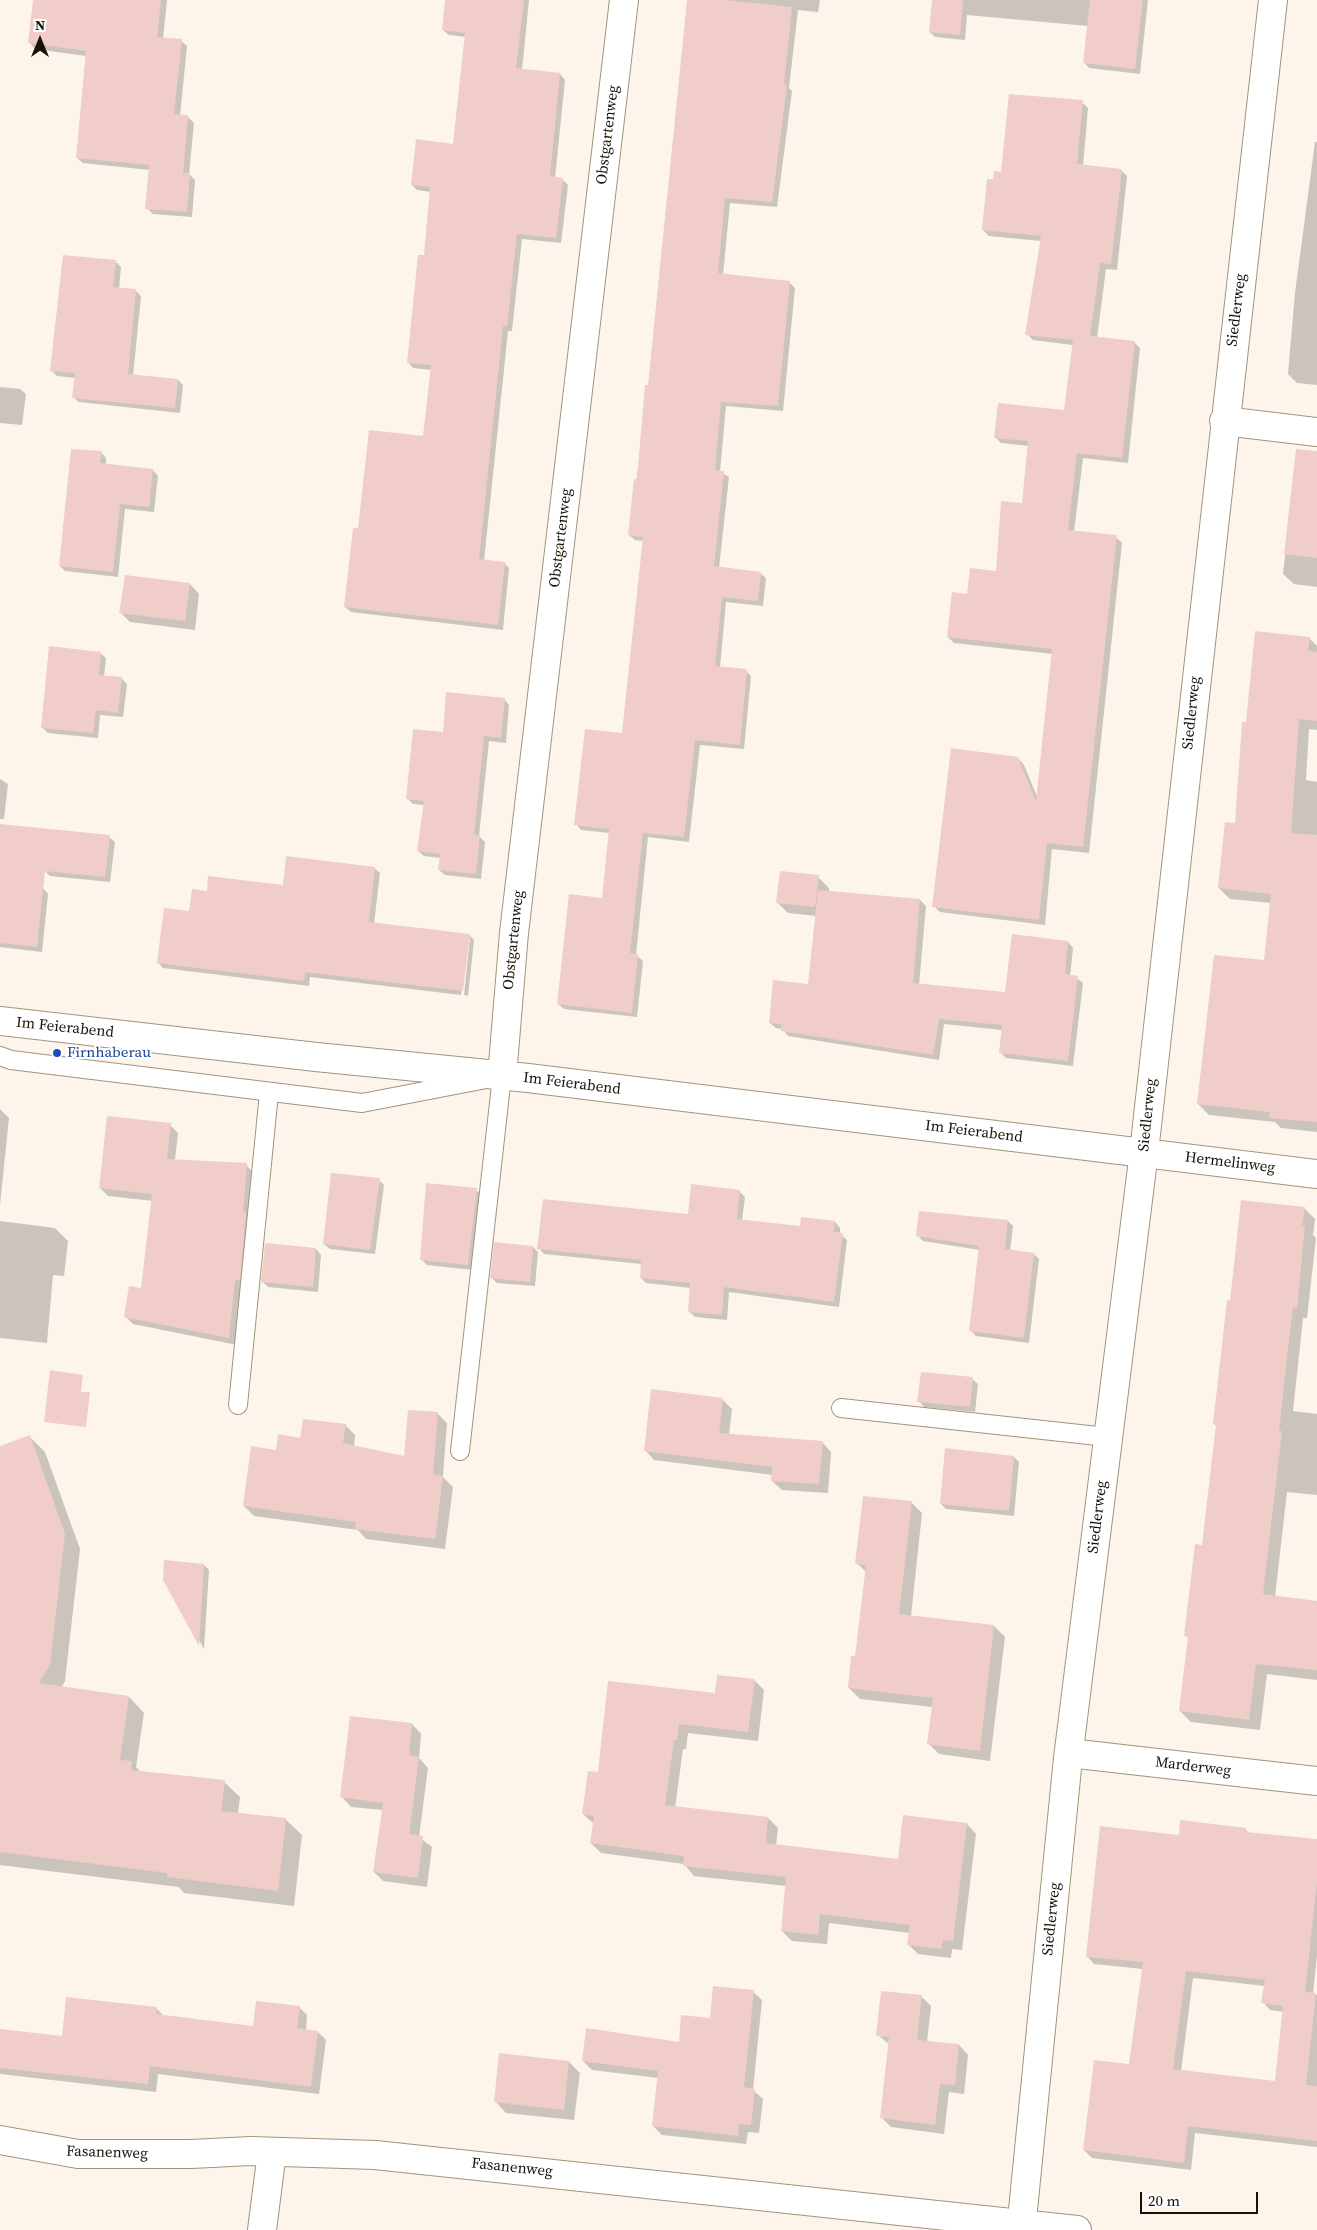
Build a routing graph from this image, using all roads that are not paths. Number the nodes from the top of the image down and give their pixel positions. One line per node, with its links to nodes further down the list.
1 (624, 0): 7 (street, Obstgartenweg)
2 (1273, 0): 3 (street, Siedlerweg)
3 (1224, 421): 4 (street); 9 (street, Siedlerweg)
4 (1317, 432)
5 (0, 1021): 7 (street, Im Feierabend)
6 (0, 1056): 8 (lane)
7 (502, 1076): 8 (lane); 9 (street, Im Feierabend); 14 (lane)
8 (269, 1093): 11 (lane)
9 (1144, 1152): 10 (street, Hermelinweg); 13 (street, Siedlerweg)
10 (1317, 1174)
11 (238, 1405)
12 (841, 1408): 13 (lane)
13 (1108, 1437): 15 (street, Siedlerweg)
14 (460, 1451)
15 (1070, 1753): 16 (street, Marderweg); 19 (street, Siedlerweg)
16 (1317, 1781)
17 (0, 2140): 18 (street, Fasanenweg)
18 (272, 2152): 19 (street, Fasanenweg); 20 (street)
19 (1022, 2227): 21 (street, Fasanenweg)
20 (262, 2230)
21 (1077, 2230)

